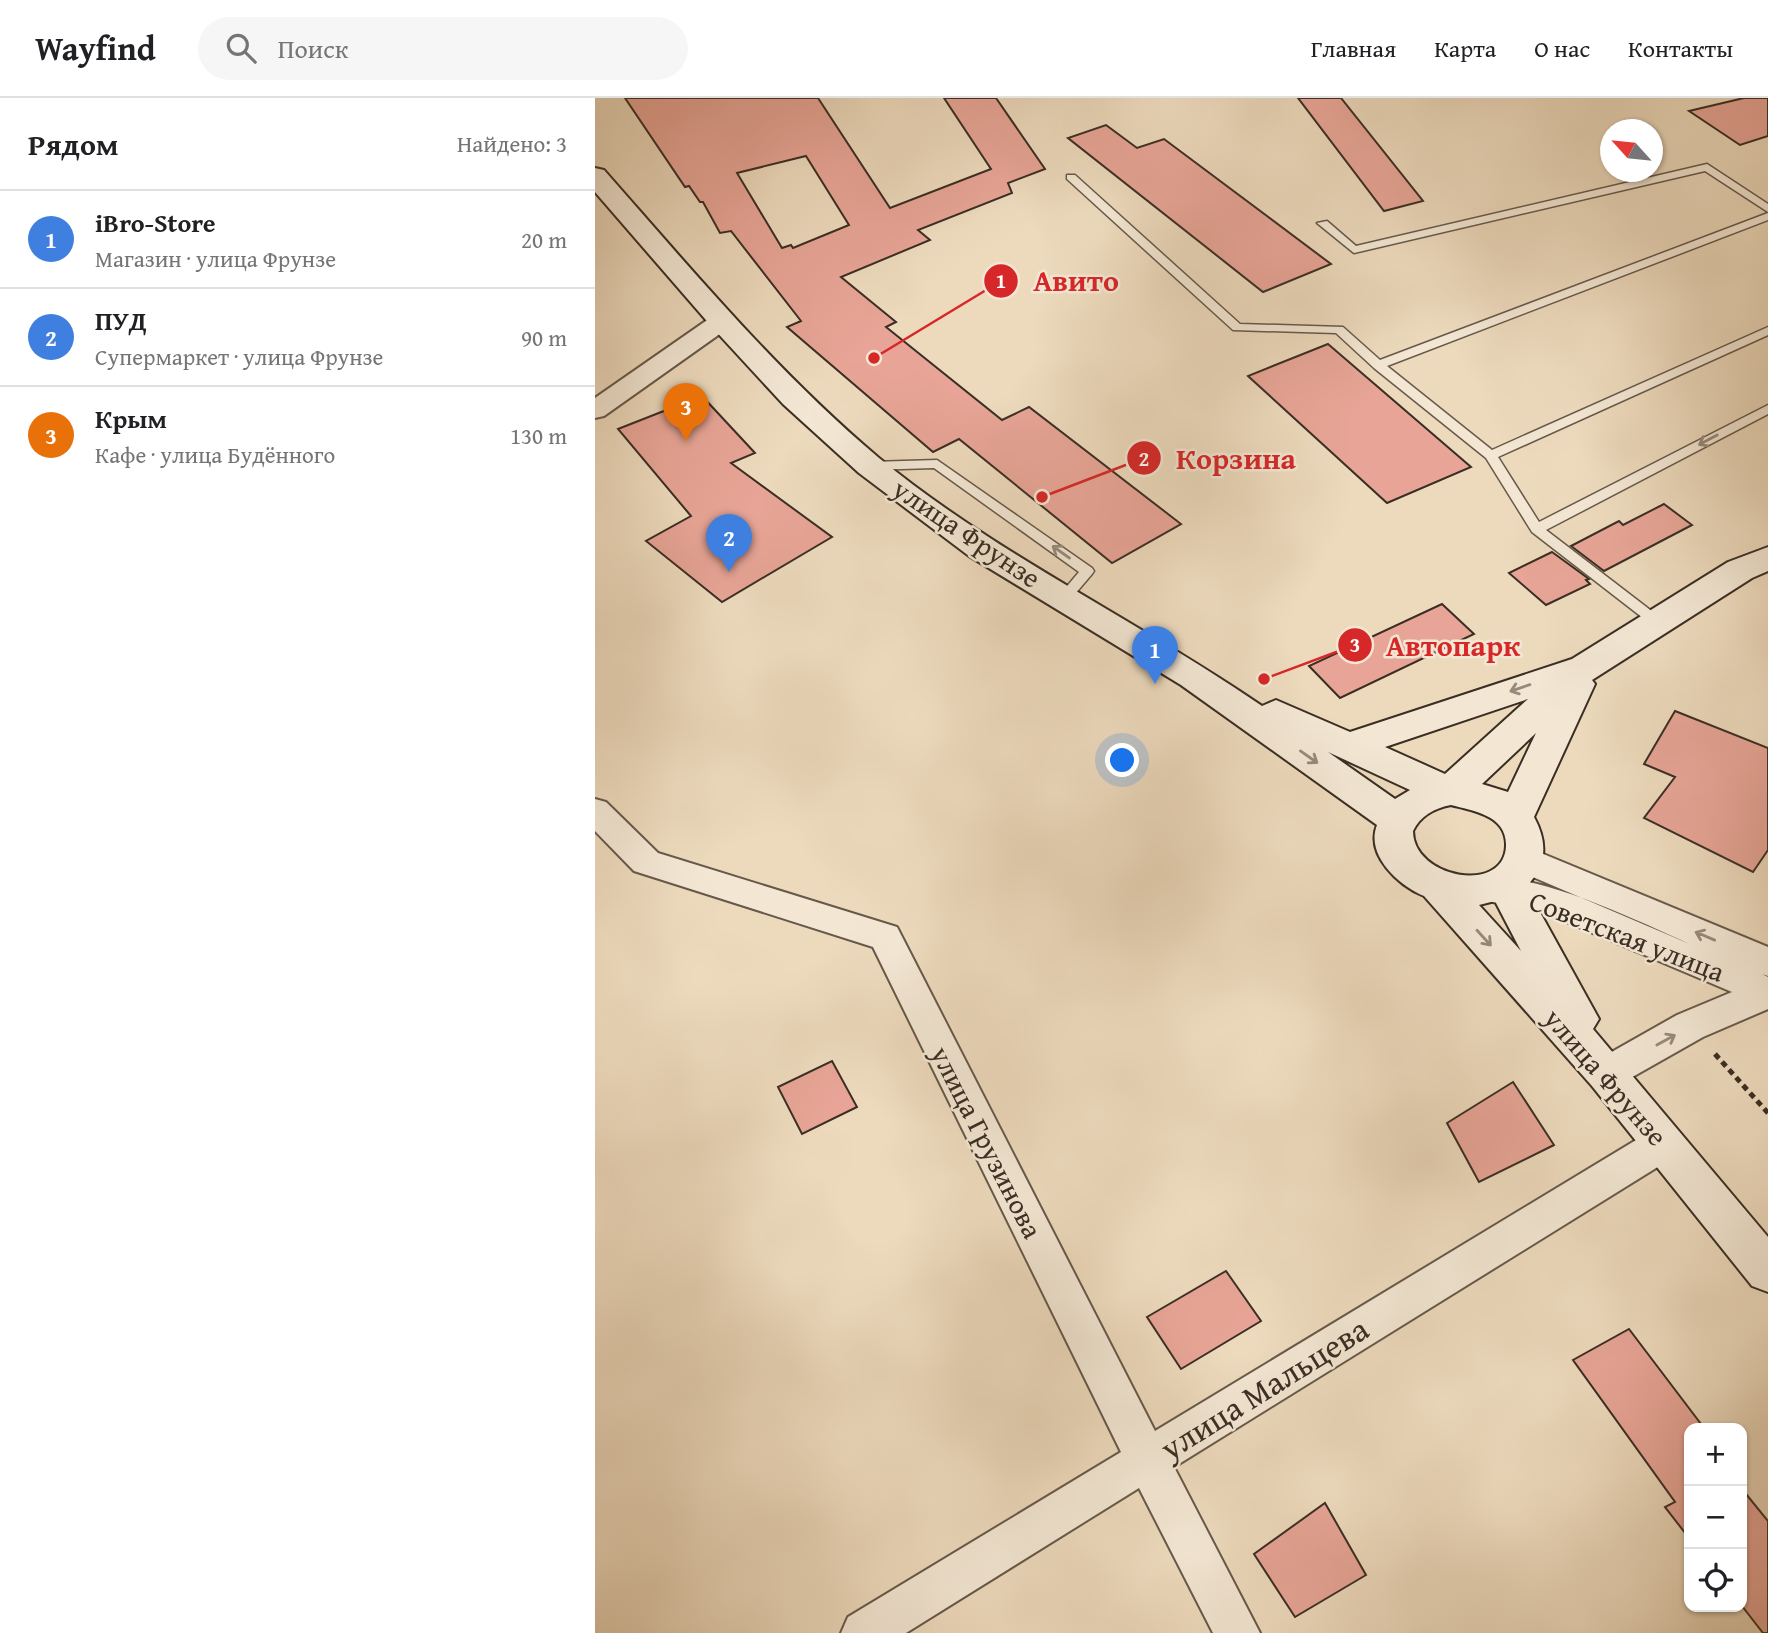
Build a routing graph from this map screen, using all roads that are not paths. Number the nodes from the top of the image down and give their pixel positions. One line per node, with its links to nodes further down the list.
1 (595, 176): 6 (main road, улица Фрунзе)
2 (1071, 177): 8 (lane)
3 (1768, 209): 5 (lane)
4 (1768, 216): 8 (lane)
5 (1324, 223)
6 (722, 321): 10 (street); 12 (main road, улица Фрунзе)
7 (1768, 331): 11 (lane)
8 (1378, 365): 11 (lane)
9 (1768, 409): 13 (lane, one-way to 13)
10 (595, 410)
11 (1491, 455): 13 (lane)
12 (870, 466): 15 (main road, улица Фрунзе); 15 (lane, one-way to 12)
13 (1537, 529): 16 (lane)
14 (1768, 558): 16 (main road)
15 (1064, 598): 18 (main road, улица Фрунзе)
16 (1657, 622): 17 (main road)
17 (1585, 667): 19 (main road, one-way to 19); 20 (main road); 22 (main road)
18 (1193, 676): 19 (main road); 23 (main road, улица Фрунзе, one-way to 23)
19 (1348, 746): 20 (main road)
20 (1451, 791): 22 (main road); 23 (main road)
21 (595, 811): 31 (street, улица Грузинова)
22 (1515, 817): 24 (main road)
23 (1398, 820): 25 (main road)
24 (1504, 877): 25 (main road); 26 (street, one-way to 24); 27 (street, Советская улица); 28 (main road)
25 (1439, 888): 28 (main road, улица Фрунзе, one-way to 28)
26 (1768, 962)
27 (1768, 993): 28 (street, one-way to 27)
28 (1607, 1073): 29 (main road, улица Фрунзе)
29 (1664, 1143): 30 (main road, улица Фрунзе); 31 (street, улица Мальцева)
30 (1768, 1271)
31 (1147, 1460): 32 (street, улица Мальцева); 33 (street, улица Грузинова)
32 (864, 1633)
33 (1237, 1633)

